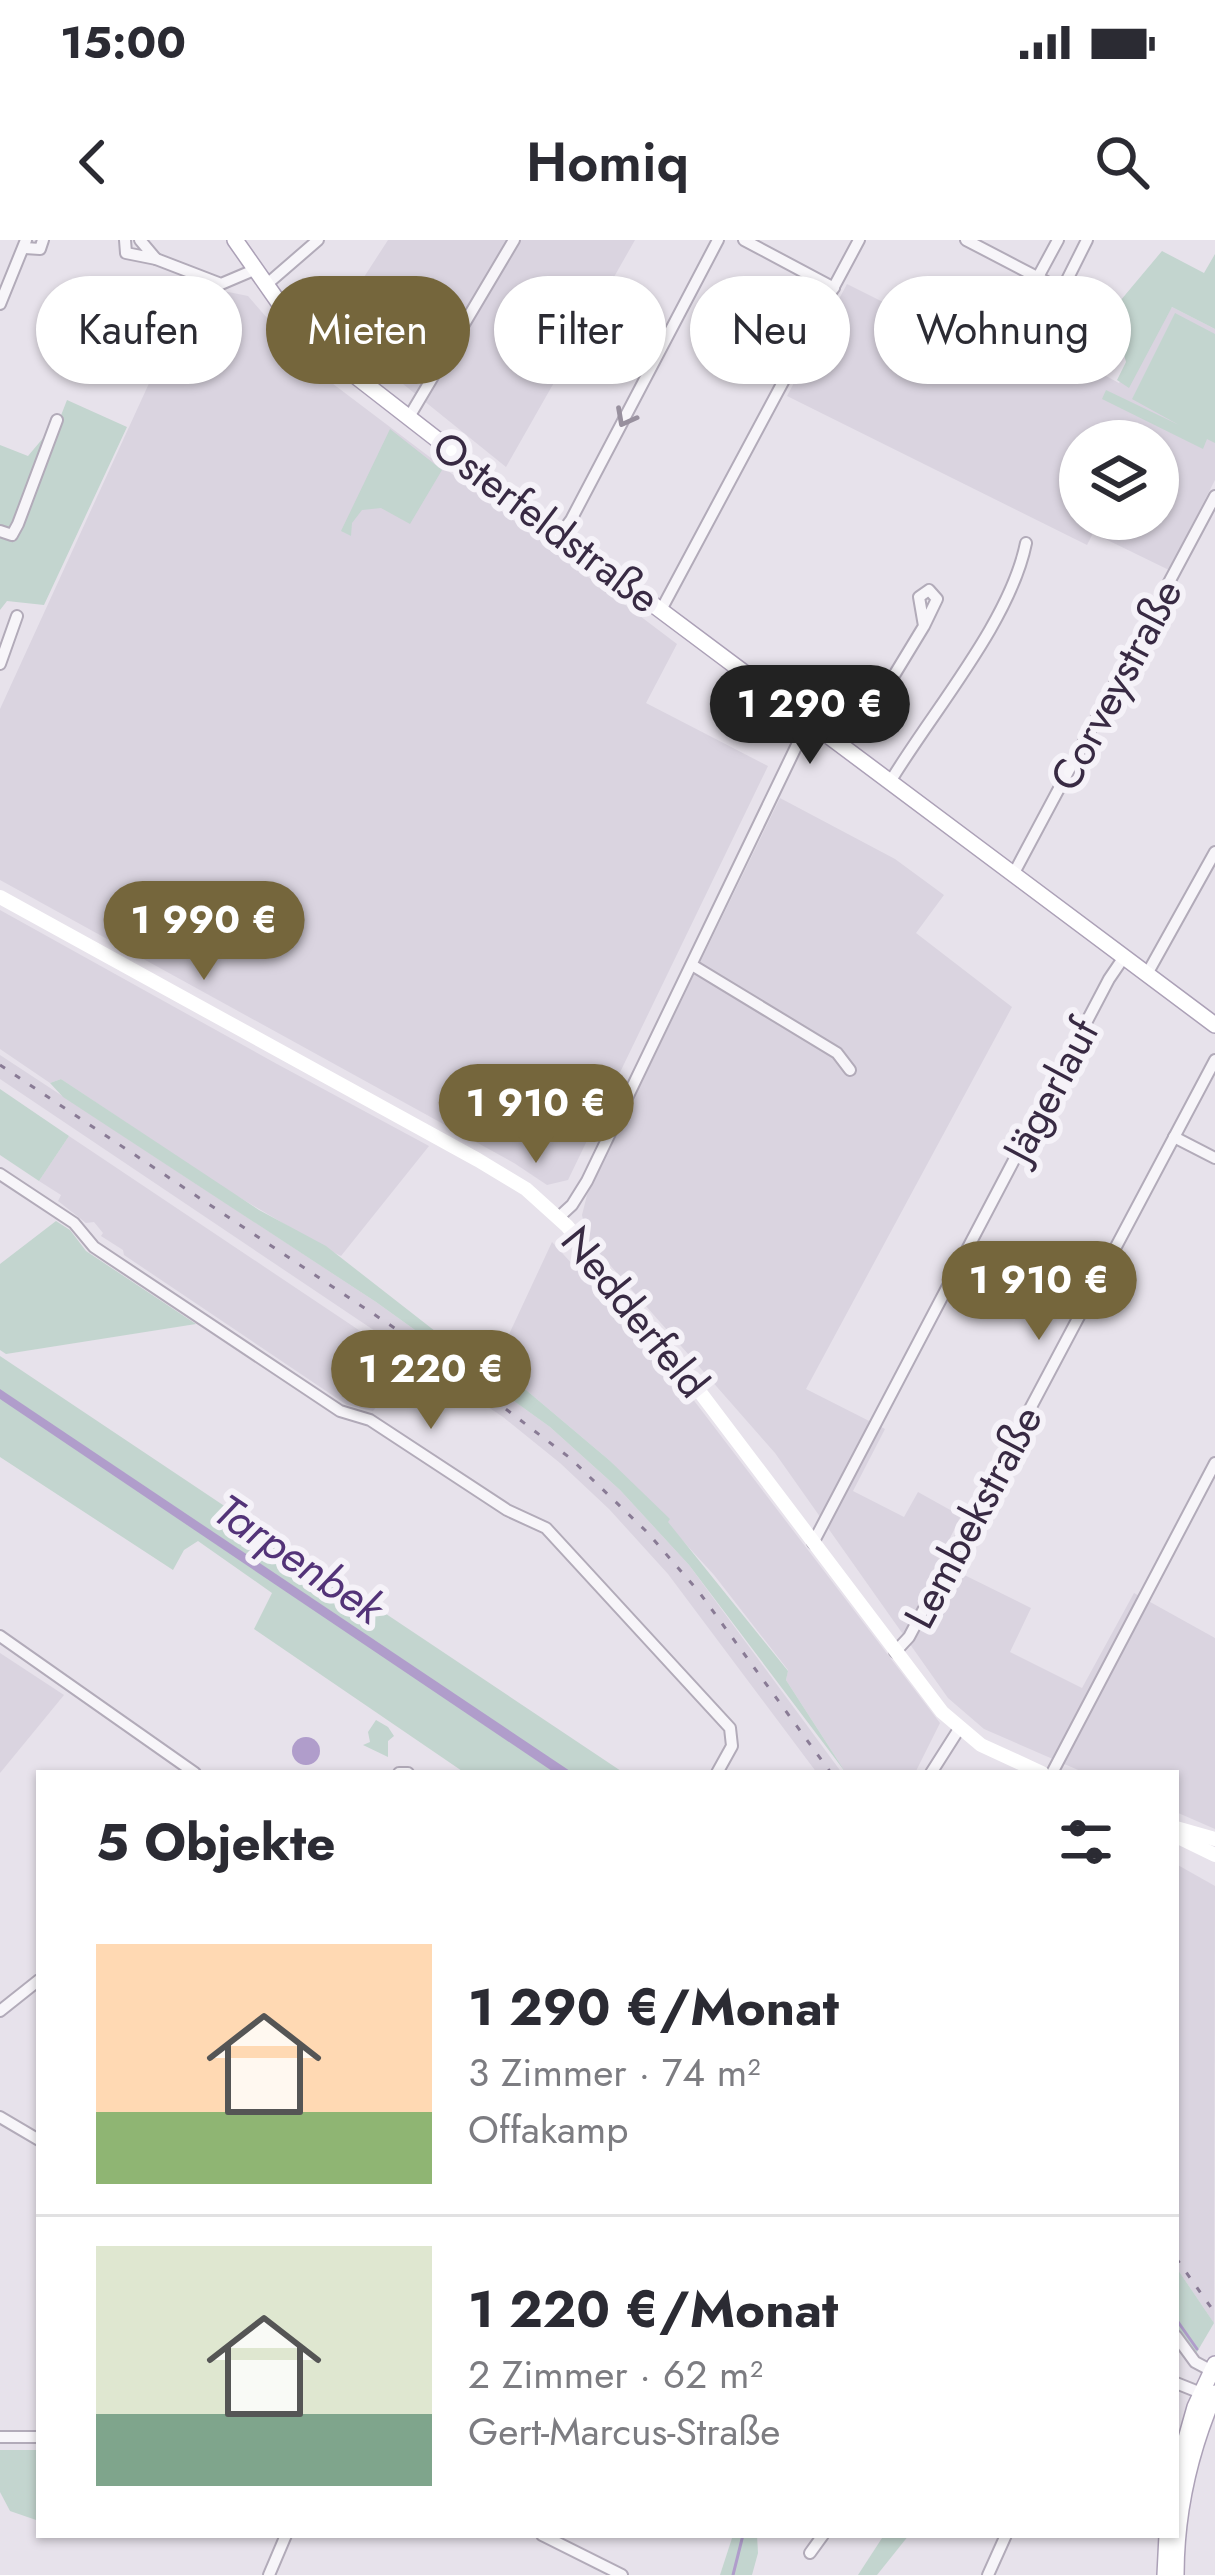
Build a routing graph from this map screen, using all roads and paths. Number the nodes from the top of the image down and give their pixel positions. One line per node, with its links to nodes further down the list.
1 (43, 240): 13 (street)
2 (125, 240): 14 (street)
3 (140, 240): 14 (street)
4 (235, 240): 15 (main road, Osterfeldstraße)
5 (318, 240): 16 (street)
6 (514, 240): 26 (street)
7 (718, 240): 30 (street, one-way to 30)
8 (743, 240): 17 (street)
9 (859, 240): 18 (street)
10 (966, 240): 19 (street)
11 (1058, 240): 20 (street)
12 (1087, 240): 21 (street)
13 (26, 244): 23 (street)
14 (156, 259): 15 (street)
15 (254, 270): 22 (main road, Osterfeldstraße)
16 (276, 276)
17 (811, 276)
18 (840, 276)
19 (1034, 276)
20 (1039, 276)
21 (1069, 276)
22 (266, 285)
23 (0, 304)
24 (367, 384): 26 (main road, Osterfeldstraße)
25 (783, 384): 32 (street)
26 (409, 417): 30 (main road, Osterfeldstraße)
27 (57, 420): 29 (street)
28 (1215, 496): 40 (street, Corveystraße)
29 (0, 531)
30 (560, 535): 32 (main road, Osterfeldstraße)
31 (1026, 543): 38 (street)
32 (662, 610): 36 (main road, Osterfeldstraße)
33 (17, 616): 35 (street)
34 (924, 626): 37 (street)
35 (0, 664)
36 (809, 720): 37 (main road, Osterfeldstraße); 43 (street)
37 (840, 744): 38 (main road, Osterfeldstraße)
38 (890, 782): 40 (main road, Osterfeldstraße)
39 (1215, 852): 44 (street)
40 (1015, 873): 42 (main road, Osterfeldstraße)
41 (0, 897): 51 (main road, Nedderfeld)
42 (1124, 957): 44 (main road, Osterfeldstraße); 53 (street, Jägerlauf)
43 (692, 965): 47 (street); 51 (street)
44 (1147, 974): 45 (main road, Osterfeldstraße)
45 (1215, 1025)
46 (1215, 1060): 48 (street, Lembekstraße)
47 (850, 1070)
48 (1174, 1137): 49 (street); 55 (street, Lembekstraße)
49 (1215, 1158)
50 (0, 1174): 58 (street)
51 (559, 1217): 53 (main road, Nedderfeld)
52 (1215, 1463): 61 (street)
53 (813, 1543): 55 (main road, Nedderfeld)
54 (0, 1636): 57 (street)
55 (895, 1652): 56 (main road, Nedderfeld)
56 (959, 1729): 59 (street); 60 (main road, Nedderfeld)
57 (191, 1770)
58 (718, 1770)
59 (933, 1770)
60 (1035, 1770)
61 (1054, 1770)
62 (1179, 1834): 63 (main road)
63 (1213, 1851)
64 (36, 1982): 65 (street)
65 (0, 2011)
66 (0, 2117): 67 (street)
67 (36, 2138)
68 (1179, 2340): 69 (street)
69 (1213, 2367): 71 (main road)
70 (1179, 2384): 71 (street)
71 (1208, 2393): 74 (main road); 75 (main road)
72 (0, 2437): 73 (street)
73 (36, 2437)
74 (1179, 2466)
75 (1179, 2524)
76 (285, 2538): 83 (street)
77 (548, 2538): 84 (street)
78 (821, 2538): 82 (street)
79 (1005, 2538): 85 (street)
80 (1167, 2538): 86 (main road)
81 (1178, 2538): 87 (main road)
82 (810, 2554)
83 (269, 2575)
84 (622, 2575)
85 (988, 2575)
86 (1165, 2575)
87 (1176, 2575)

